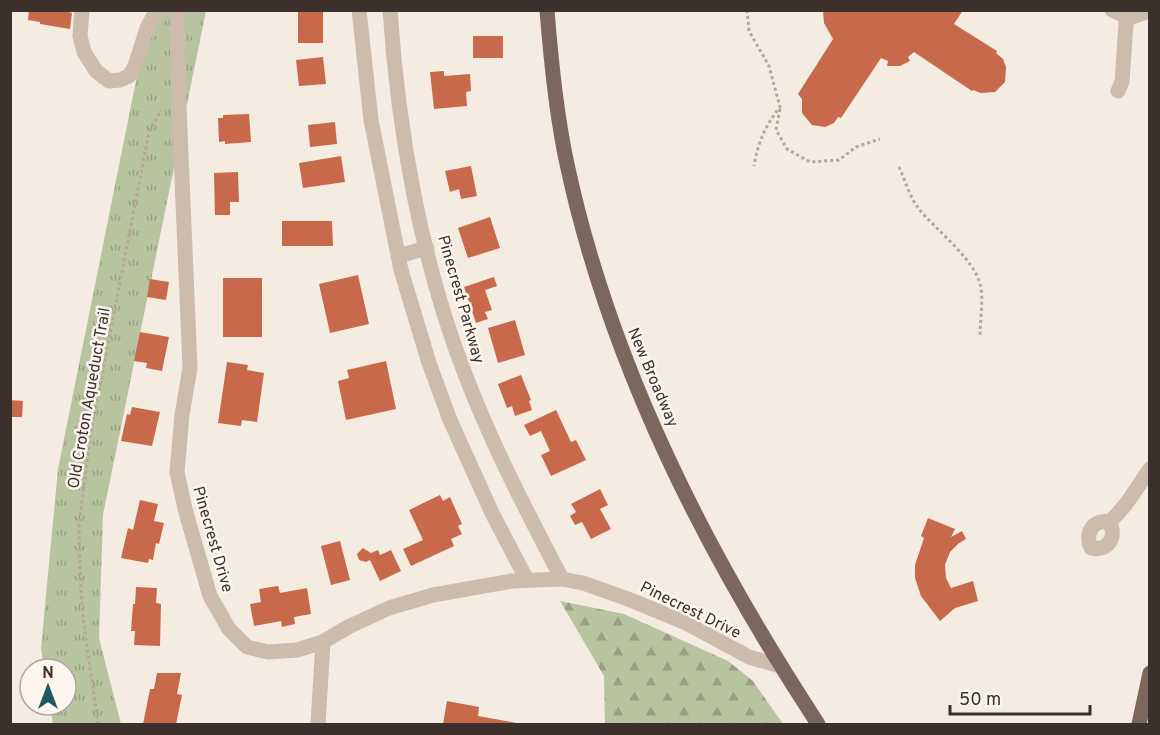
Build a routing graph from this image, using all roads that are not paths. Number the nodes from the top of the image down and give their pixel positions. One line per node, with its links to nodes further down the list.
1 (82, 10): 6 (street)
2 (359, 10): 12 (street)
3 (390, 10): 11 (street, Pinecrest Parkway)
4 (547, 10): 18 (main road, New Broadway)
5 (1112, 10): 9 (street)
6 (157, 11): 8 (street)
7 (1149, 11): 9 (street)
8 (177, 12): 17 (street, Pinecrest Drive)
9 (1129, 18): 10 (street)
10 (1118, 91)
11 (426, 248): 12 (street); 15 (street, Pinecrest Parkway)
12 (398, 256): 16 (street)
13 (1149, 469): 14 (street)
14 (1109, 522)
15 (562, 579): 16 (street, Pinecrest Drive); 18 (street, Pinecrest Drive)
16 (527, 580): 17 (street, Pinecrest Drive)
17 (323, 642): 20 (street)
18 (780, 666): 21 (main road, New Broadway)
19 (1149, 673): 22 (main road)
20 (318, 724)
21 (818, 724)
22 (1139, 724)

